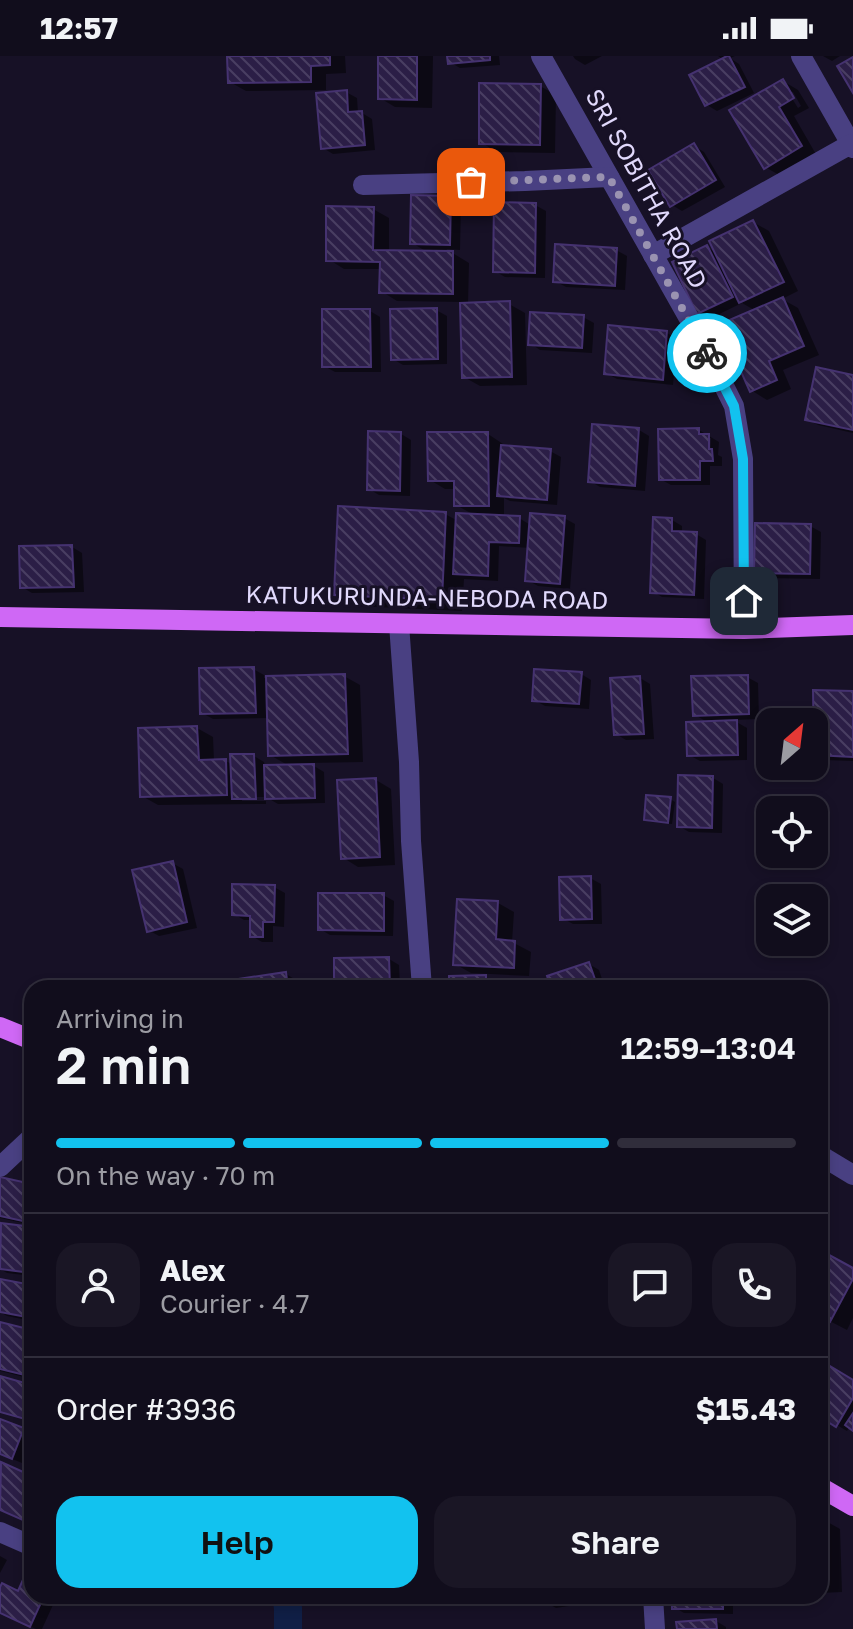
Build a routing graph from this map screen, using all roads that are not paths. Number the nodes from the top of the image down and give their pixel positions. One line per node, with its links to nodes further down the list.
1 (541, 56): 4 (street, SRI SOBITHA ROAD)
2 (801, 56): 3 (street)
3 (852, 145): 6 (street)
4 (609, 177): 5 (street); 6 (street, SRI SOBITHA ROAD)
5 (363, 185)
6 (653, 255): 10 (street, SRI SOBITHA ROAD)
7 (0, 617): 8 (main road, KATUKURUNDA-NEBODA ROAD)
8 (399, 624): 10 (main road, KATUKURUNDA-NEBODA ROAD); 11 (street)
9 (853, 625): 10 (main road, KATUKURUNDA-NEBODA ROAD)
10 (744, 629)
11 (421, 980)
12 (0, 1027): 13 (main road)
13 (24, 1037)
14 (24, 1144): 16 (street)
15 (828, 1160): 17 (street)
16 (0, 1167)
17 (853, 1175)
18 (828, 1492): 19 (main road)
19 (853, 1506)
20 (0, 1532): 21 (street)
21 (24, 1542)
22 (653, 1604): 23 (street)
23 (655, 1629)

